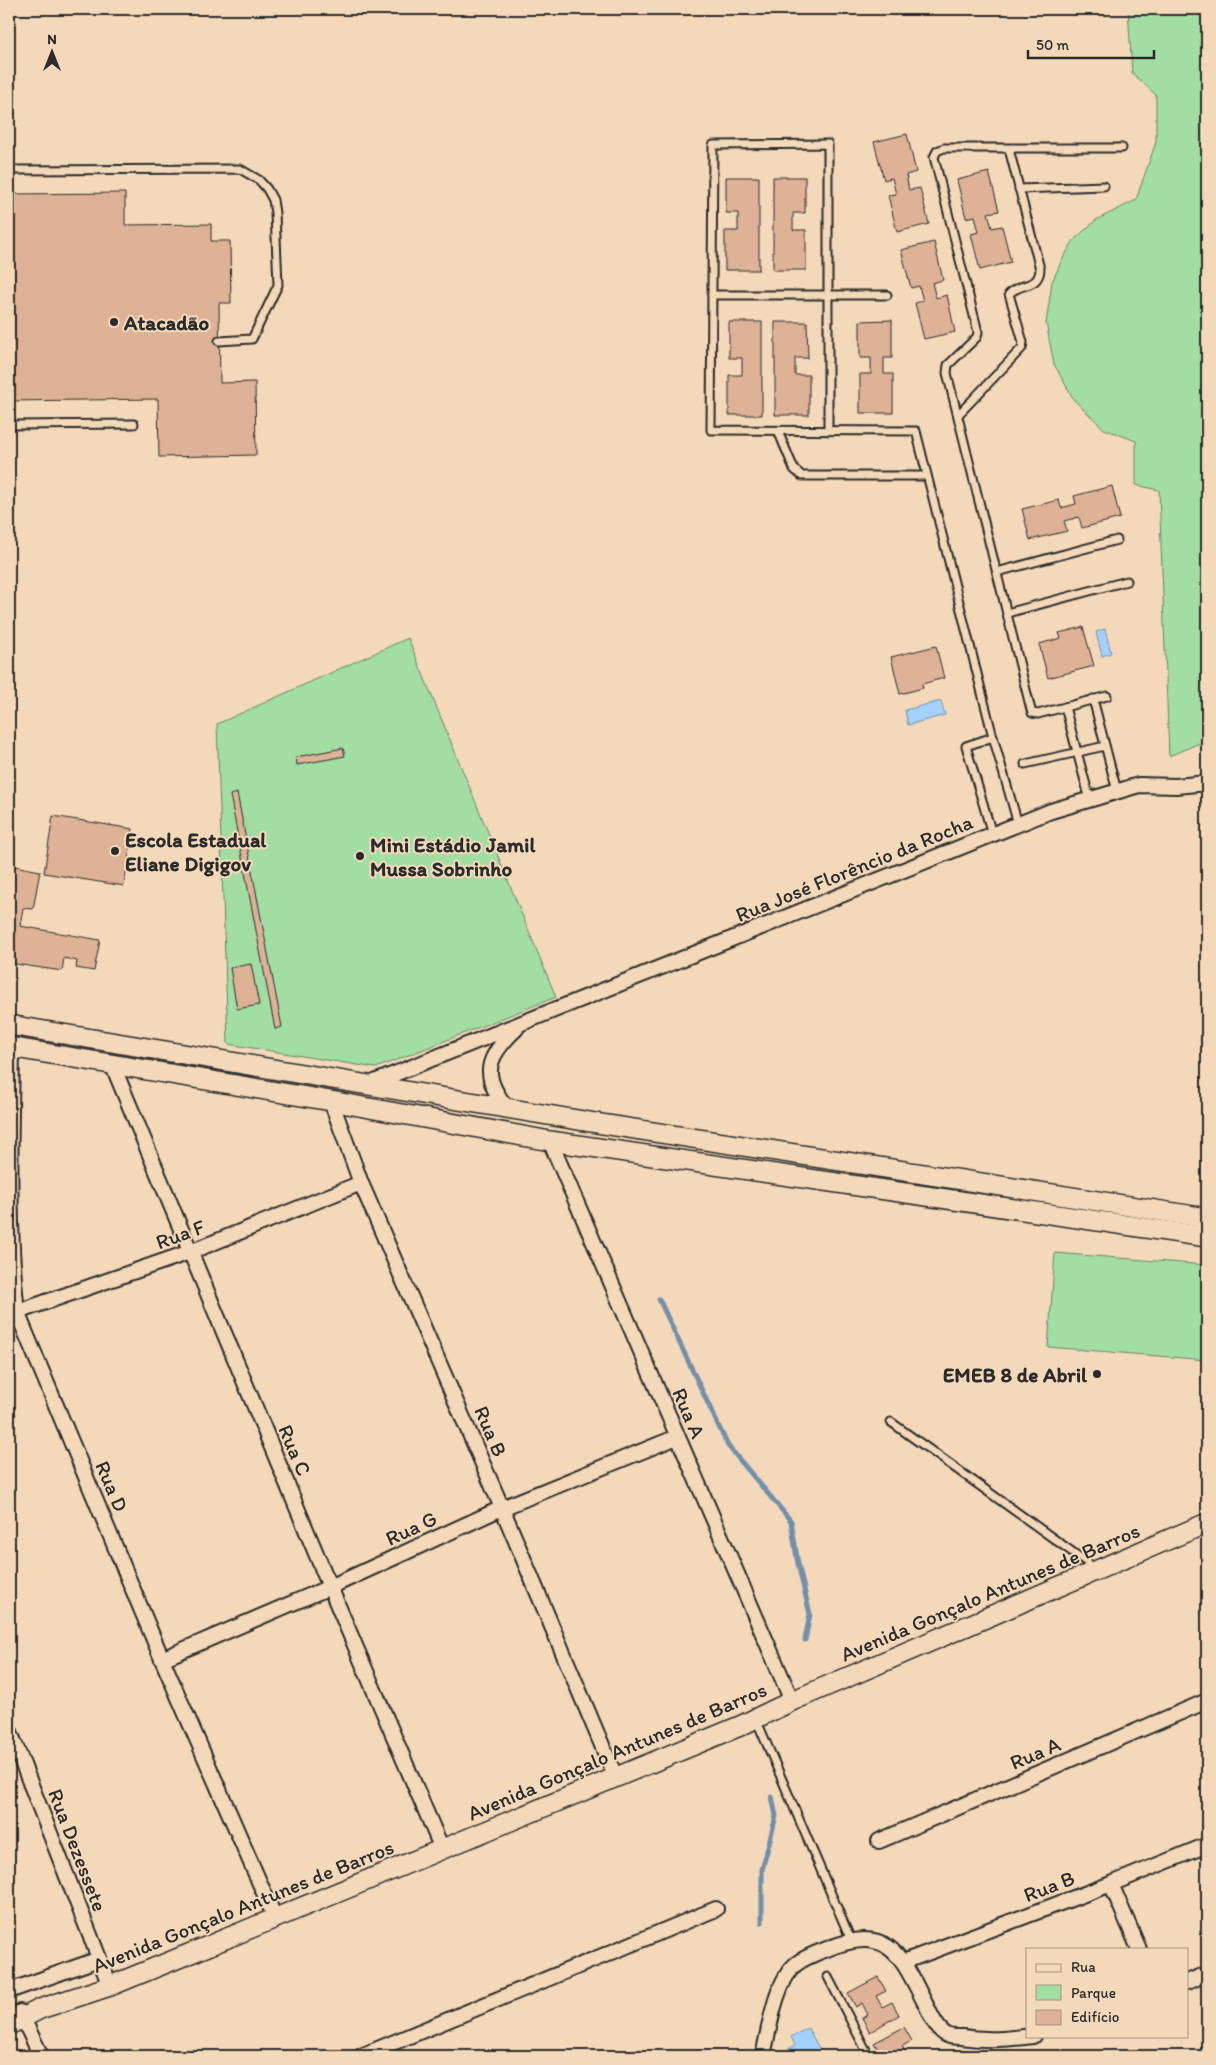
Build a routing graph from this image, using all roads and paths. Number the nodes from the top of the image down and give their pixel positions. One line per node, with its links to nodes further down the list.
1 (1009, 148): 2 (lane); 5 (lane); 10 (lane)
2 (1122, 148)
3 (9, 170): 9 (lane)
4 (1104, 186): 5 (lane)
5 (1019, 189): 10 (lane)
6 (712, 295): 7 (lane); 7 (lane); 13 (lane)
7 (828, 295): 8 (lane); 14 (lane)
8 (887, 295)
9 (219, 341)
10 (958, 416): 17 (lane)
11 (9, 424): 12 (lane)
12 (134, 424)
13 (778, 431): 14 (lane); 15 (lane)
14 (828, 431): 15 (lane)
15 (927, 476): 23 (lane)
16 (1117, 540): 17 (lane)
17 (997, 572): 19 (lane)
18 (1127, 581): 19 (lane)
19 (1007, 612): 22 (lane)
20 (1107, 696): 21 (lane)
21 (1093, 700): 22 (lane); 24 (lane)
22 (1065, 707): 25 (lane)
23 (993, 738): 30 (lane); 31 (lane)
24 (1105, 746): 25 (lane); 28 (lane)
25 (1077, 752): 26 (lane); 29 (lane)
26 (1025, 764)
27 (1207, 783): 28 (street, Rua José Florêncio da Rocha)
28 (1117, 792): 29 (street, Rua José Florêncio da Rocha)
29 (1090, 800): 30 (street, Rua José Florêncio da Rocha)
30 (1018, 824): 31 (street, Rua José Florêncio da Rocha)
31 (992, 834): 32 (street, Rua José Florêncio da Rocha)
32 (524, 1022): 36 (street, Rua José Florêncio da Rocha); 38 (street, Rua José Florêncio da Rocha)
33 (9, 1025): 36 (main road)
34 (10, 1047): 35 (main road); 44 (street, Rua D)
35 (113, 1066): 37 (main road); 43 (street, Rua C)
36 (366, 1085): 38 (main road)
37 (332, 1101): 39 (main road); 40 (street, Rua B)
38 (508, 1109): 41 (main road)
39 (550, 1141): 42 (main road); 46 (street, Rua A)
40 (361, 1183): 43 (street, Rua F); 47 (street, Rua B)
41 (1207, 1218)
42 (1207, 1237)
43 (190, 1252): 44 (street, Rua F); 50 (street, Rua C)
44 (13, 1312): 51 (street, Rua D)
45 (891, 1422): 49 (lane)
46 (678, 1437): 47 (street, Rua G); 52 (street, Rua A)
47 (502, 1508): 50 (street, Rua G); 56 (street, Rua B)
48 (1207, 1524): 49 (main road, Avenida Gonçalo Antunes de Barros)
49 (1098, 1570): 52 (main road, Avenida Gonçalo Antunes de Barros)
50 (330, 1587): 51 (street, Rua G); 59 (street, Rua C)
51 (162, 1658): 62 (street, Rua D)
52 (792, 1701): 54 (main road, Avenida Gonçalo Antunes de Barros)
53 (1207, 1701): 57 (street, Rua A)
54 (756, 1718): 56 (main road, Avenida Gonçalo Antunes de Barros); 63 (lane)
55 (9, 1729): 65 (street, Rua Dezessete)
56 (615, 1776): 59 (main road, Avenida Gonçalo Antunes de Barros)
57 (878, 1841)
58 (1207, 1845): 60 (street, Rua B)
59 (442, 1849): 62 (main road, Avenida Gonçalo Antunes de Barros)
60 (1111, 1884): 64 (street); 66 (street, Rua B)
61 (716, 1909): 75 (street)
62 (275, 1918): 70 (main road, Avenida Gonçalo Antunes de Barros)
63 (851, 1940): 66 (street); 76 (street)
64 (1139, 1948)
65 (99, 1959): 70 (street, Rua Dezessete); 71 (street)
66 (903, 1962): 73 (street)
67 (1207, 1974): 69 (street)
68 (828, 1978): 77 (lane)
69 (1188, 1982)
70 (110, 1986): 72 (main road, Avenida Gonçalo Antunes de Barros)
71 (9, 1991)
72 (20, 2016): 74 (street)
73 (1026, 2037)
74 (41, 2056)
75 (361, 2056)
76 (763, 2056)
77 (869, 2056)

